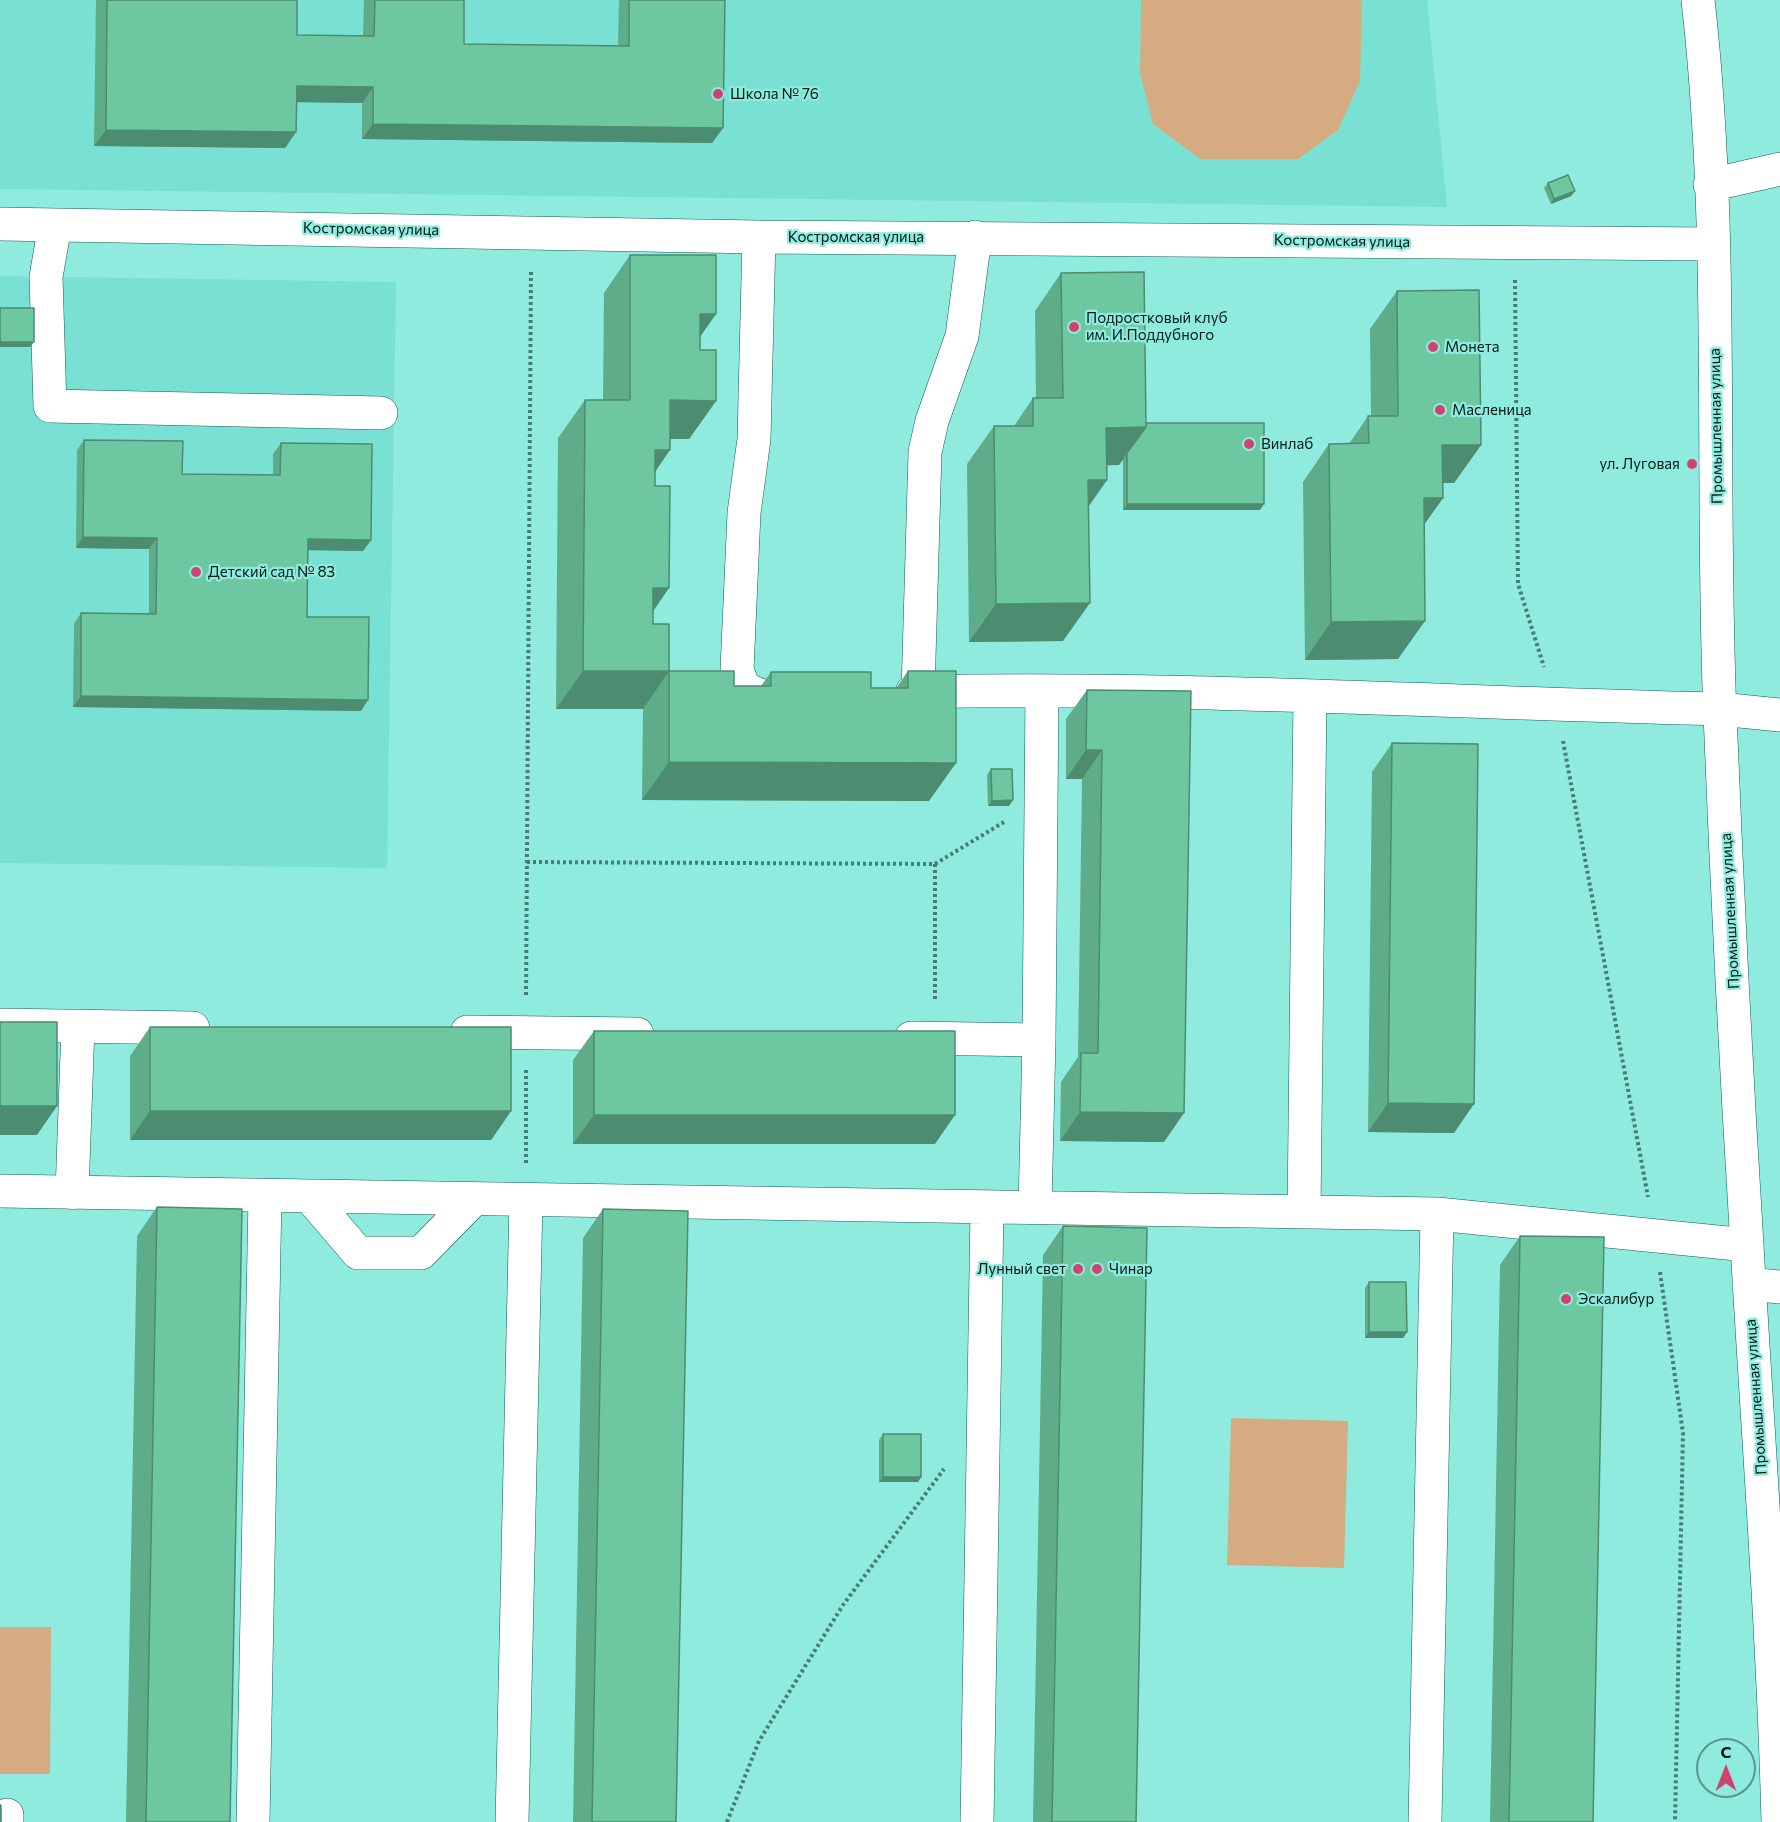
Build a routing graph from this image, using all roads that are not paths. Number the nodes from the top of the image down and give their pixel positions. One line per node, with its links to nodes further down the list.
1 (1698, 0): 3 (street, Промышленная улица)
2 (1780, 169): 3 (street)
3 (1710, 185): 8 (street, Промышленная улица)
4 (0, 224): 5 (street, Костромская улица)
5 (55, 225): 6 (street, Костромская улица); 9 (street)
6 (759, 237): 7 (street, Костромская улица); 13 (street)
7 (975, 237): 8 (street, Костромская улица); 11 (street)
8 (1713, 244): 15 (street, Промышленная улица)
9 (381, 414)
10 (1042, 691): 11 (street); 14 (street); 23 (street)
11 (918, 692): 12 (street)
12 (885, 693)
13 (817, 695)
14 (1310, 697): 15 (street); 32 (street)
15 (1720, 709): 16 (street); 34 (street, Промышленная улица)
16 (1780, 716)
17 (0, 1025): 18 (street)
18 (78, 1026): 19 (street); 25 (street)
19 (219, 1028)
20 (432, 1031): 21 (street)
21 (666, 1035)
22 (877, 1038): 23 (street)
23 (1039, 1040): 31 (street)
24 (0, 1191): 25 (street)
25 (72, 1193): 26 (street)
26 (265, 1197): 27 (street); 36 (street)
27 (311, 1198): 28 (street); 28 (street)
28 (472, 1201): 29 (street)
29 (526, 1201): 30 (street); 37 (street)
30 (987, 1208): 31 (street); 38 (street)
31 (1035, 1208): 32 (street)
32 (1304, 1212): 33 (street)
33 (1437, 1214): 34 (street); 39 (street)
34 (1747, 1245): 35 (street, Промышленная улица)
35 (1765, 1285): 40 (street, Промышленная улица)
36 (253, 1822)
37 (512, 1822)
38 (977, 1822)
39 (1425, 1822)
40 (1778, 1822)

